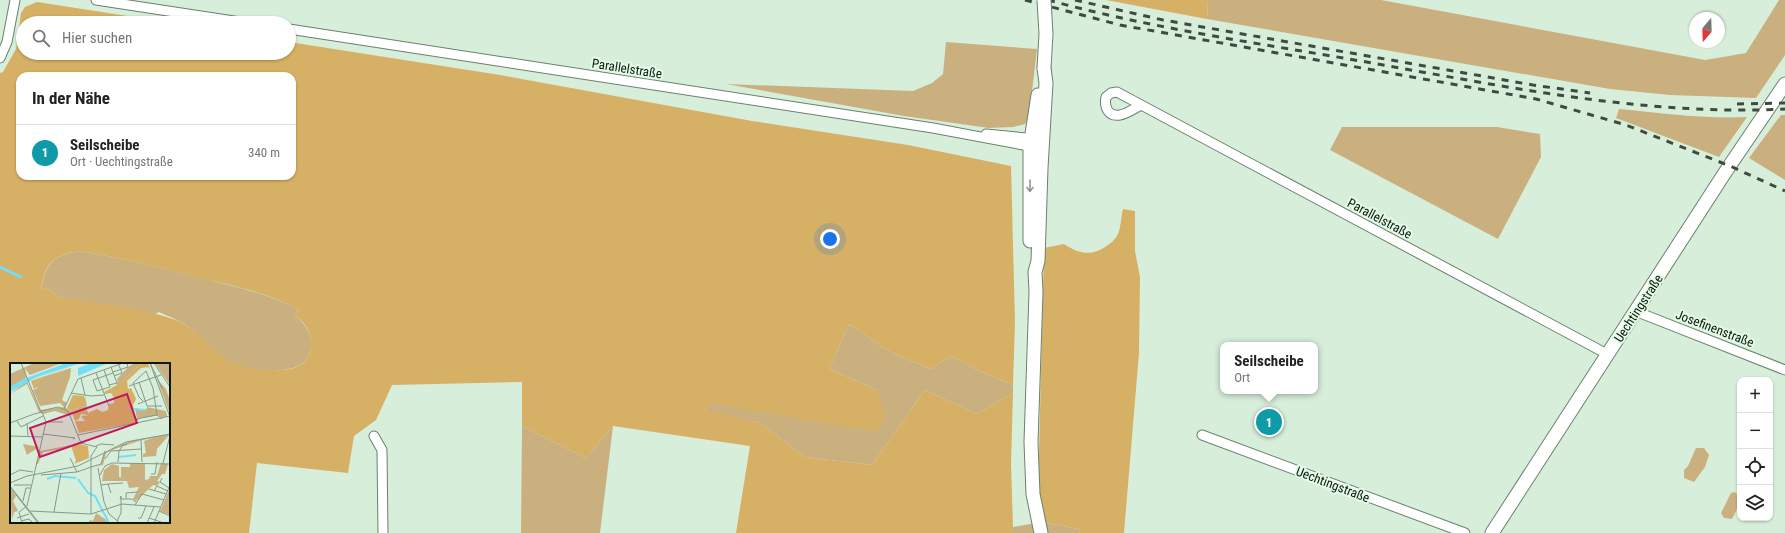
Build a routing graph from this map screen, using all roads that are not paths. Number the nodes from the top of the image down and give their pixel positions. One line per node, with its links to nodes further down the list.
1 (15, 0): 6 (street)
2 (96, 0): 4 (street)
3 (1044, 0): 9 (street, bridge)
4 (201, 16)
5 (296, 30): 9 (street, Parallelstraße)
6 (0, 58)
7 (1785, 84): 10 (street, Uechtingstraße)
8 (1141, 105): 11 (street, Parallelstraße)
9 (1036, 143): 16 (street)
10 (1636, 311): 11 (street, Uechtingstraße); 12 (street, Josefinenstraße)
11 (1607, 354): 18 (street, Uechtingstraße)
12 (1785, 370)
13 (1202, 435): 17 (street, Uechtingstraße)
14 (374, 436): 15 (street)
15 (383, 533)
16 (1041, 533)
17 (1465, 533)
18 (1492, 533)

